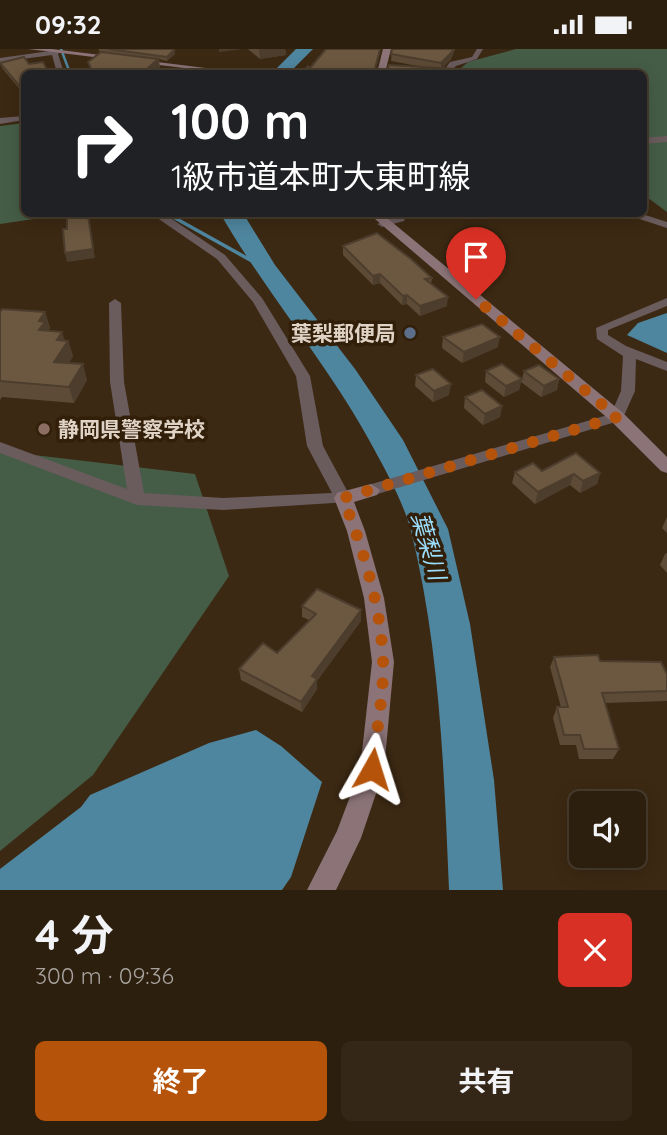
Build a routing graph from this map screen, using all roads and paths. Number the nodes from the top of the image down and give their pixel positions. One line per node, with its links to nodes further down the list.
1 (32, 49): 5 (street)
2 (387, 49): 7 (street)
3 (477, 50): 10 (street)
4 (80, 52): 5 (street); 9 (street)
5 (56, 53): 6 (street); 8 (street)
6 (0, 59)
7 (385, 68)
8 (60, 70)
9 (219, 70)
10 (448, 70)
11 (21, 118): 12 (street)
12 (0, 121)
13 (667, 139): 14 (street)
14 (647, 141)
15 (161, 217): 28 (street)
16 (401, 217): 18 (street)
17 (640, 217): 19 (street)
18 (378, 219): 24 (street)
19 (667, 225)
20 (667, 302): 22 (street)
21 (115, 303): 29 (street)
22 (625, 350): 23 (street); 24 (street)
23 (667, 367)
24 (617, 417): 26 (street); 27 (street)
25 (0, 447): 29 (street)
26 (667, 467)
27 (371, 490): 28 (street)
28 (343, 498): 29 (street); 30 (street)
29 (137, 499)
30 (321, 890)

